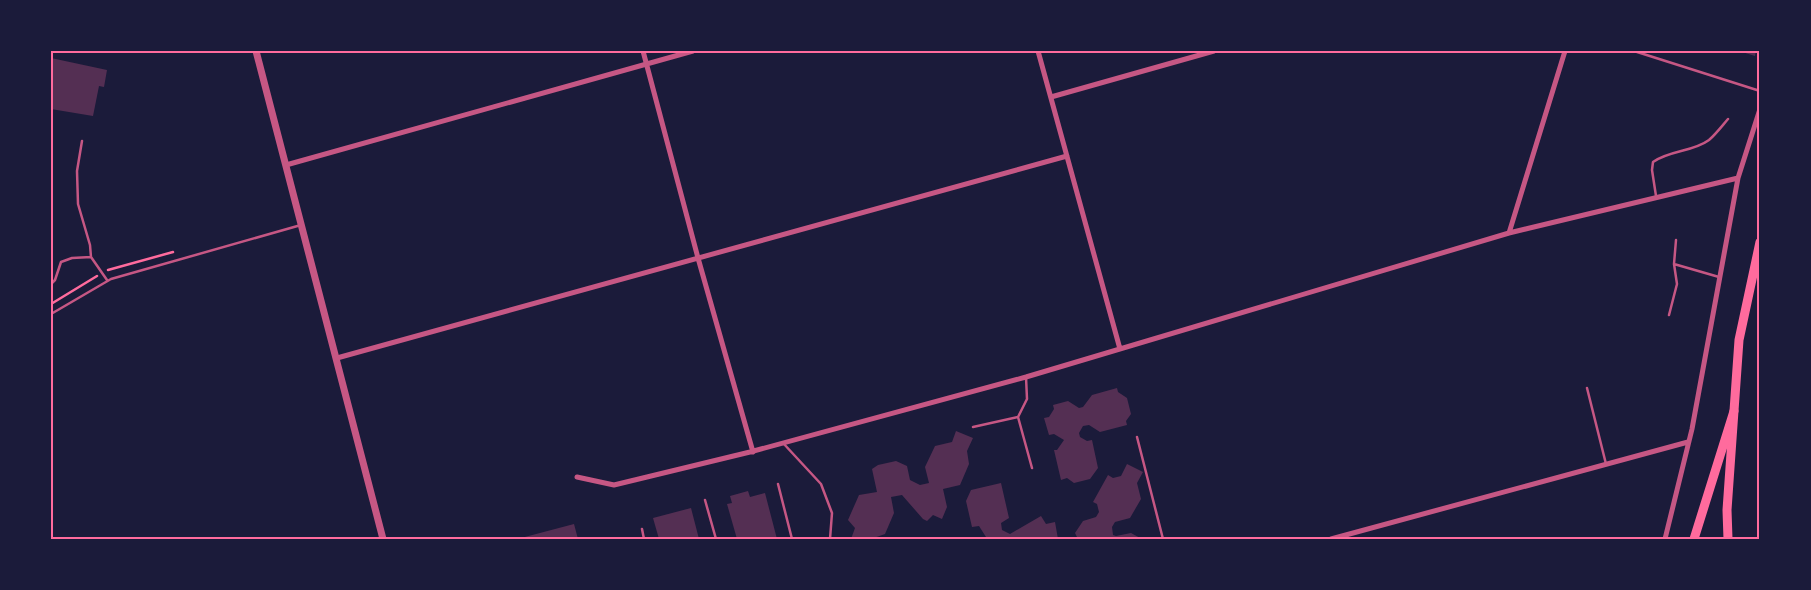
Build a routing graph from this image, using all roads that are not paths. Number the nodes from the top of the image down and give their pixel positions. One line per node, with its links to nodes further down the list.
1 (256, 51): 15 (street)
2 (643, 51): 8 (street)
3 (693, 51): 8 (street)
4 (1038, 51): 10 (street)
5 (1214, 51): 10 (street)
6 (1565, 51): 19 (street)
7 (1634, 51): 9 (lane)
8 (646, 64): 15 (street); 23 (street)
9 (1760, 91)
10 (1051, 97): 14 (street)
11 (1760, 109): 16 (street)
12 (1728, 119): 17 (lane)
13 (82, 141): 22 (lane)
14 (1067, 156): 23 (street); 30 (street)
15 (286, 165): 18 (street)
16 (1738, 178): 17 (street); 25 (street)
17 (1656, 198): 19 (street)
18 (302, 225): 26 (lane); 31 (street)
19 (1508, 233): 30 (street)
20 (1676, 240): 24 (lane)
21 (1760, 242): 34 (main road)
22 (91, 257): 26 (lane); 27 (lane)
23 (698, 258): 31 (street); 40 (street)
24 (1674, 264): 25 (lane); 29 (lane)
25 (1719, 277): 38 (street)
26 (107, 281): 28 (lane)
27 (51, 284)
28 (51, 314)
29 (1669, 315)
30 (1120, 349): 32 (street)
31 (337, 358): 47 (street)
32 (1026, 377): 35 (lane); 39 (street)
33 (1587, 388): 41 (lane)
34 (1734, 411): 55 (main road); 56 (main road)
35 (1018, 416): 36 (lane); 42 (lane)
36 (973, 427)
37 (1137, 437): 52 (lane)
38 (1688, 442): 41 (street); 54 (street)
39 (783, 443): 40 (street); 51 (lane)
40 (753, 452): 43 (street)
41 (1606, 464): 53 (street)
42 (1032, 468)
43 (577, 477)
44 (778, 484): 50 (lane)
45 (705, 500): 49 (lane)
46 (642, 529): 48 (lane)
47 (382, 536)
48 (644, 539)
49 (716, 539)
50 (792, 539)
51 (830, 539)
52 (1163, 539)
53 (1331, 539)
54 (1665, 539)
55 (1694, 539)
56 (1728, 539)

